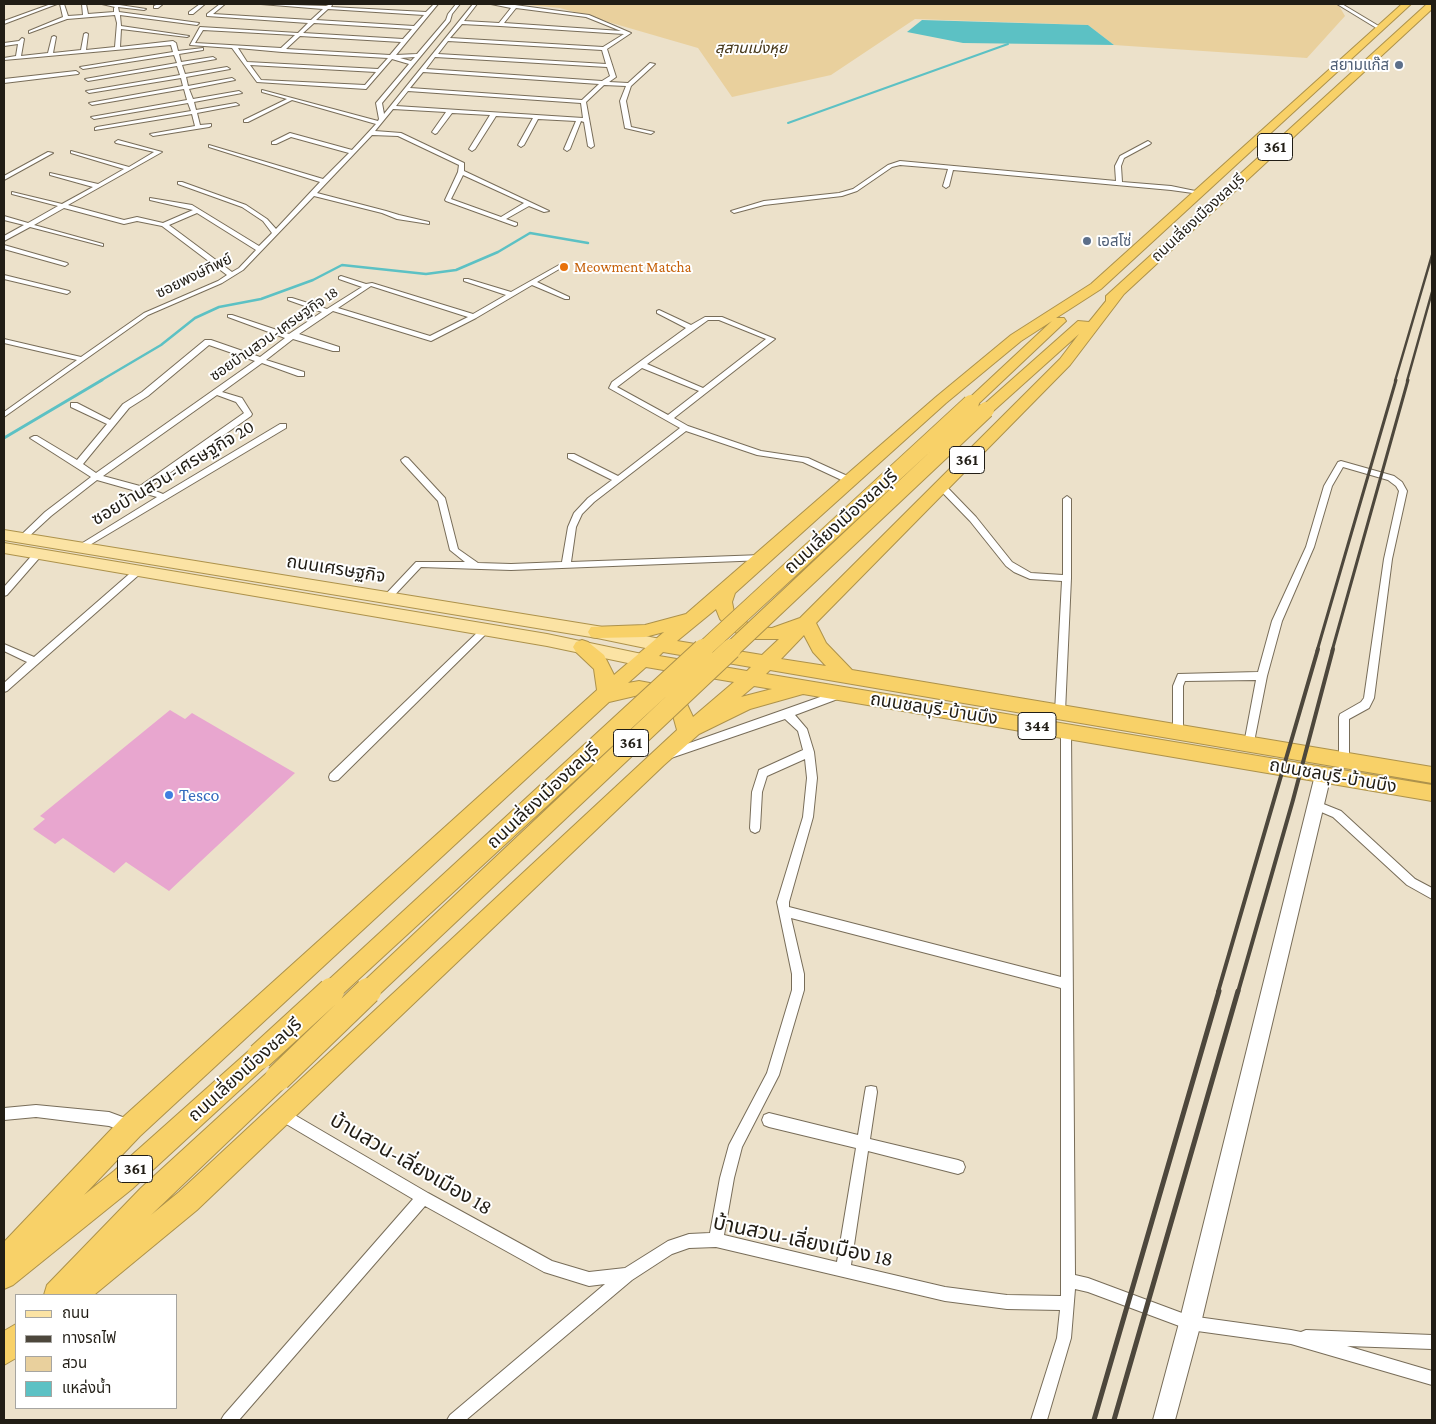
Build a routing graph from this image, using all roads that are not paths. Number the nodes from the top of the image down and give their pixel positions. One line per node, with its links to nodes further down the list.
1 (55, 4): 30 (street)
2 (62, 4): 26 (street)
3 (84, 4): 23 (street)
4 (104, 4): 18 (street)
5 (203, 4): 21 (street)
6 (223, 4): 27 (street)
7 (263, 4): 15 (street)
8 (430, 4): 22 (street)
9 (458, 4): 55 (street)
10 (475, 4): 28 (street, ซอยพงษ์ทิพย์)
11 (493, 4): 17 (street)
12 (1339, 4): 36 (street)
13 (1407, 4): 36 (highway, ถนนเลี่ยงเมืองชลบุรี / 361)
14 (1432, 4): 159 (highway, ถนนเลี่ยงเมืองชลบุรี / 361)
15 (299, 5): 16 (street)
16 (329, 6): 22 (street); 27 (street)
17 (515, 6): 20 (street); 32 (street)
18 (144, 9)
19 (116, 10): 23 (street); 31 (street); 33 (street)
20 (552, 10): 24 (street); 25 (street)
21 (191, 13)
22 (428, 14): 35 (street)
23 (86, 16): 26 (street)
24 (548, 16)
25 (587, 16): 37 (street); 39 (street)
26 (66, 18): 38 (street)
27 (310, 22): 35 (street); 41 (street)
28 (460, 22): 32 (street); 44 (street, ซอยพงษ์ทิพย์)
29 (543, 22): 34 (street)
30 (4, 23)
31 (197, 24)
32 (500, 25): 34 (street)
33 (119, 26): 42 (street); 48 (street)
34 (538, 27): 37 (street)
35 (416, 28): 45 (street)
36 (1380, 28): 130 (highway, ถนนเลี่ยงเมืองชลบุรี / 361)
37 (577, 30): 39 (street)
38 (31, 32)
39 (629, 33): 50 (street)
40 (86, 34): 52 (street)
41 (298, 34): 45 (street); 47 (street); 51 (street)
42 (187, 36)
43 (54, 37): 54 (street)
44 (447, 38): 50 (street); 56 (street, ซอยพงษ์ทิพย์)
45 (405, 41): 57 (street)
46 (4, 44): 58 (street)
47 (234, 47): 51 (street); 61 (street)
48 (117, 48): 52 (street); 53 (street)
49 (201, 49): 53 (street)
50 (604, 49): 65 (street)
51 (282, 50): 57 (street)
52 (83, 51): 54 (street)
53 (176, 53): 63 (street); 66 (street)
54 (50, 54): 58 (street)
55 (419, 55): 57 (street); 62 (street)
56 (434, 55): 65 (street); 68 (street, ซอยพงษ์ทิพย์)
57 (392, 57): 62 (street); 69 (street)
58 (18, 58): 59 (street)
59 (4, 59)
60 (213, 59): 63 (street)
61 (245, 63): 69 (street); 69 (street)
62 (411, 63): 99 (street)
63 (181, 64): 70 (street); 72 (street)
64 (652, 64): 78 (street)
65 (610, 66): 77 (street)
66 (83, 67)
67 (226, 69): 72 (street)
68 (422, 70): 77 (street); 80 (street, ซอยพงษ์ทิพย์)
69 (380, 71)
70 (126, 72): 73 (street); 76 (street)
71 (76, 73): 75 (street)
72 (184, 76): 76 (street); 79 (street)
73 (88, 79)
74 (232, 80): 79 (street)
75 (4, 82)
76 (130, 84): 81 (street); 84 (street)
77 (602, 84): 78 (street); 87 (street)
78 (629, 85): 105 (street)
79 (187, 88): 84 (street); 86 (street)
80 (407, 89): 87 (street); 90 (street, ซอยพงษ์ทิพย์)
81 (89, 91)
82 (264, 91): 85 (street)
83 (239, 93): 86 (street)
84 (133, 96): 88 (street); 91 (street)
85 (292, 99): 99 (street); 101 (street)
86 (191, 101): 91 (street); 93 (street)
87 (583, 102): 97 (street)
88 (92, 103)
89 (236, 106): 93 (street)
90 (392, 108): 92 (street); 99 (street, ซอยพงษ์ทิพย์)
91 (137, 109): 95 (street); 98 (street)
92 (450, 111): 94 (street); 104 (street)
93 (194, 112): 98 (street); 102 (street)
94 (494, 114): 96 (street); 114 (street)
95 (94, 117)
96 (536, 117): 97 (street); 111 (street)
97 (582, 120): 113 (street); 115 (street)
98 (140, 121): 103 (street)
99 (381, 121): 106 (street, ซอยพงษ์ทิพย์)
100 (209, 125): 102 (street)
101 (256, 125)
102 (198, 126): 107 (street)
103 (97, 129)
104 (435, 132)
105 (651, 132)
106 (371, 133): 117 (street, ซอยพงษ์ทิพย์); 121 (street)
107 (152, 134)
108 (118, 142): 119 (street)
109 (274, 143): 117 (street)
110 (1148, 143): 126 (street)
111 (521, 145)
112 (211, 146): 124 (street)
113 (591, 146)
114 (472, 149)
115 (567, 149)
116 (72, 152): 119 (street)
117 (353, 152): 124 (street, ซอยพงษ์ทิพย์)
118 (50, 153): 123 (street)
119 (128, 168): 127 (street)
120 (951, 168): 126 (street); 128 (street); 137 (street)
121 (461, 172): 133 (street); 139 (street)
122 (52, 174): 127 (street)
123 (4, 178)
124 (325, 182): 131 (street, ซอยพงษ์ทิพย์)
125 (180, 183): 144 (street)
126 (1119, 183): 130 (street)
127 (98, 186): 134 (street)
128 (946, 186)
129 (14, 193): 134 (street)
130 (1198, 193): 157 (highway, ถนนเลี่ยงเมืองชลบุรี / 361)
131 (314, 194): 140 (street); 144 (street, ซอยพงษ์ทิพย์)
132 (152, 199): 135 (street)
133 (529, 203): 136 (street); 139 (street)
134 (63, 206): 142 (street); 143 (street)
135 (197, 210): 143 (street); 148 (street)
136 (546, 211)
137 (734, 211)
138 (4, 218): 142 (street)
139 (501, 219): 141 (street)
140 (427, 223)
141 (515, 224)
142 (29, 225): 145 (street); 146 (street)
143 (164, 225): 151 (street)
144 (276, 233): 148 (street, ซอยพงษ์ทิพย์)
145 (4, 239)
146 (101, 244)
147 (4, 247): 149 (street)
148 (260, 250): 151 (street, ซอยพงษ์ทิพย์)
149 (65, 264)
150 (559, 266): 155 (street)
151 (232, 275): 171 (street, ซอยพงษ์ทิพย์)
152 (4, 277): 158 (street)
153 (341, 278): 156 (street)
154 (466, 280): 160 (street)
155 (532, 282): 160 (street); 161 (street)
156 (367, 286): 163 (street, ซอยบ้านสวน-เศรษฐกิจ 18); 166 (street)
157 (1096, 286): 178 (highway, ถนนเลี่ยงเมืองชลบุรี / 361); 190 (highway, ถนนเลี่ยงเมืองชลบุรี / 361)
158 (67, 292)
159 (1119, 292): 178 (highway, ถนนเลี่ยงเมืองชลบุรี / 361); 191 (highway, ถนนเลี่ยงเมืองชลบุรี / 361)
160 (510, 294): 166 (street)
161 (567, 298)
162 (290, 299): 163 (street)
163 (330, 310): 166 (street); 168 (street, ซอยบ้านสวน-เศรษฐกิจ 18)
164 (659, 312): 167 (street)
165 (230, 316): 168 (street)
166 (474, 317)
167 (691, 328): 173 (street); 175 (street)
168 (292, 336): 170 (street); 172 (street, ซอยบ้านสวน-เศรษฐกิจ 18)
169 (4, 341): 171 (street)
170 (336, 349)
171 (82, 359): 179 (street, ซอยพงษ์ทิพย์)
172 (260, 362): 174 (street); 176 (street, ซอยบ้านสวน-เศรษฐกิจ 18); 181 (street)
173 (642, 364): 175 (street); 180 (street)
174 (301, 374)
175 (704, 391): 180 (street)
176 (215, 392): 188 (street, ซอยบ้านสวน-เศรษฐกิจ 18); 192 (street)
177 (74, 405): 181 (street)
178 (979, 407): 256 (highway, ถนนเลี่ยงเมืองชลบุรี / 361, bridge); 258 (highway, ถนนเลี่ยงเมืองชลบุรี / 361, bridge)
179 (4, 415)
180 (668, 419): 183 (street)
181 (112, 424): 187 (street)
182 (283, 426): 193 (street, ซอยบ้านสวน-เศรษฐกิจ 20)
183 (686, 428): 189 (street); 190 (street)
184 (34, 438): 187 (street)
185 (571, 456): 189 (street)
186 (405, 460): 202 (street)
187 (78, 464): 188 (street)
188 (96, 477): 192 (street); 196 (street, ซอยบ้านสวน-เศรษฐกิจ 18)
189 (618, 479): 201 (street)
190 (851, 481): 200 (highway, ถนนเลี่ยงเมืองชลบุรี / 361)
191 (941, 486): 205 (street); 211 (highway, ถนนเลี่ยงเมืองชลบุรี / 361)
192 (141, 489): 193 (street)
193 (165, 497): 197 (street, ซอยบ้านสวน-เศรษฐกิจ 20)
194 (1066, 499): 205 (street)
195 (4, 535): 196 (main road, ถนนเศรษฐกิจ)
196 (22, 538): 197 (main road, ถนนเศรษฐกิจ)
197 (80, 547): 204 (main road, ถนนเศรษฐกิจ)
198 (4, 548): 199 (main road, ถนนเศรษฐกิจ)
199 (38, 554): 203 (main road, ถนนเศรษฐกิจ); 208 (street)
200 (763, 558): 201 (street); 206 (highway, ถนนเลี่ยงเมืองชลบุรี / 361)
201 (566, 564): 202 (street)
202 (476, 566): 209 (street)
203 (138, 571): 207 (main road, ถนนเศรษฐกิจ); 217 (street)
204 (269, 578): 207 (main road); 209 (main road, ถนนเศรษฐกิจ)
205 (1067, 578): 226 (street)
206 (727, 590): 210 (highway, ถนนเลี่ยงเมืองชลบุรี / 361); 211 (highway)
207 (259, 592): 212 (main road, ถนนเศรษฐกิจ)
208 (4, 593)
209 (387, 598): 213 (main road, ถนนเศรษฐกิจ)
210 (702, 610): 213 (highway); 214 (highway, ถนนเลี่ยงเมืองชลบุรี / 361)
211 (808, 622): 219 (highway, ถนนเลี่ยงเมืองชลบุรี / 361); 222 (highway)
212 (485, 630): 216 (main road, ถนนเศรษฐกิจ); 237 (street)
213 (597, 632): 214 (main road, ถนนเศรษฐกิจ)
214 (660, 645): 218 (highway, ถนนเลี่ยงเมืองชลบุรี / 361); 219 (highway, ถนนชลบุรี-บ้านบึง / 344)
215 (4, 646): 217 (street)
216 (582, 647): 218 (main road, ถนนเศรษฐกิจ); 225 (highway)
217 (34, 660): 223 (street)
218 (642, 660): 221 (highway, ถนนชลบุรี-บ้านบึง / 344); 225 (highway, ถนนเลี่ยงเมืองชลบุรี / 361)
219 (768, 662): 221 (highway, ถนนเลี่ยงเมืองชลบุรี / 361); 222 (highway, ถนนชลบุรี-บ้านบึง / 344)
220 (1262, 676): 230 (street); 231 (street); 234 (street)
221 (751, 678): 224 (highway, ถนนชลบุรี-บ้านบึง / 344); 228 (highway, ถนนเลี่ยงเมืองชลบุรี / 361)
222 (843, 685): 224 (highway, ถนนชลบุรี-บ้านบึง / 344); 226 (highway, ถนนชลบุรี-บ้านบึง / 344); 227 (street); 229 (highway, ถนนชลบุรี-บ้านบึง / 344)
223 (4, 688)
224 (810, 688): 228 (highway)
225 (606, 695): 228 (highway); 248 (highway, ถนนเลี่ยงเมืองชลบุรี / 361)
226 (1060, 712): 230 (highway, ถนนชลบุรี-บ้านบึง / 344)
227 (787, 714): 232 (street); 233 (street)
228 (688, 731): 233 (highway, ถนนเลี่ยงเมืองชลบุรี / 361)
229 (1066, 731): 235 (highway, ถนนชลบุรี-บ้านบึง / 344); 243 (street)
230 (1178, 732): 231 (highway, ถนนชลบุรี-บ้านบึง / 344)
231 (1250, 744): 234 (highway, ถนนชลบุรี-บ้านบึง / 344)
232 (809, 752): 240 (street); 242 (street)
233 (657, 759): 245 (highway, ถนนเลี่ยงเมืองชลบุรี / 361)
234 (1344, 760): 236 (highway, ถนนชลบุรี-บ้านบึง / 344)
235 (1323, 775): 238 (highway, ถนนชลบุรี-บ้านบึง / 344); 239 (street)
236 (1432, 775)
237 (334, 777)
238 (1432, 793)
239 (1316, 805): 241 (street); 261 (street)
240 (755, 828)
241 (1432, 894)
242 (784, 911): 243 (street); 252 (street)
243 (1067, 984): 257 (street)
244 (871, 1092): 249 (street)
245 (281, 1113): 251 (street, บ้านสวน-เลี่ยงเมือง 18); 259 (highway, ถนนเลี่ยงเมืองชลบุรี / 361)
246 (4, 1114): 248 (street)
247 (769, 1120): 249 (street)
248 (131, 1127): 253 (highway, ถนนเลี่ยงเมืองชลบุรี / 361)
249 (863, 1143): 250 (street); 254 (street)
250 (958, 1167)
251 (423, 1198): 255 (street, บ้านสวน-เลี่ยงเมือง 18); 268 (street)
252 (716, 1240): 254 (street, บ้านสวน-เลี่ยงเมือง 18); 255 (street, บ้านสวน-เลี่ยงเมือง 18)
253 (4, 1261)
254 (843, 1270): 260 (street, บ้านสวน-เลี่ยงเมือง 18)
255 (627, 1275): 269 (street)
256 (4, 1276)
257 (1068, 1280): 260 (street); 261 (street)
258 (58, 1294)
259 (74, 1294)
260 (1068, 1303): 270 (street)
261 (1190, 1323): 262 (street); 271 (street)
262 (1291, 1336): 264 (street); 267 (street)
263 (15, 1339): 266 (highway)
264 (1432, 1342)
265 (15, 1343): 266 (highway)
266 (4, 1352)
267 (1432, 1378)
268 (229, 1420)
269 (455, 1420)
270 (1039, 1420)
271 (1164, 1420)

